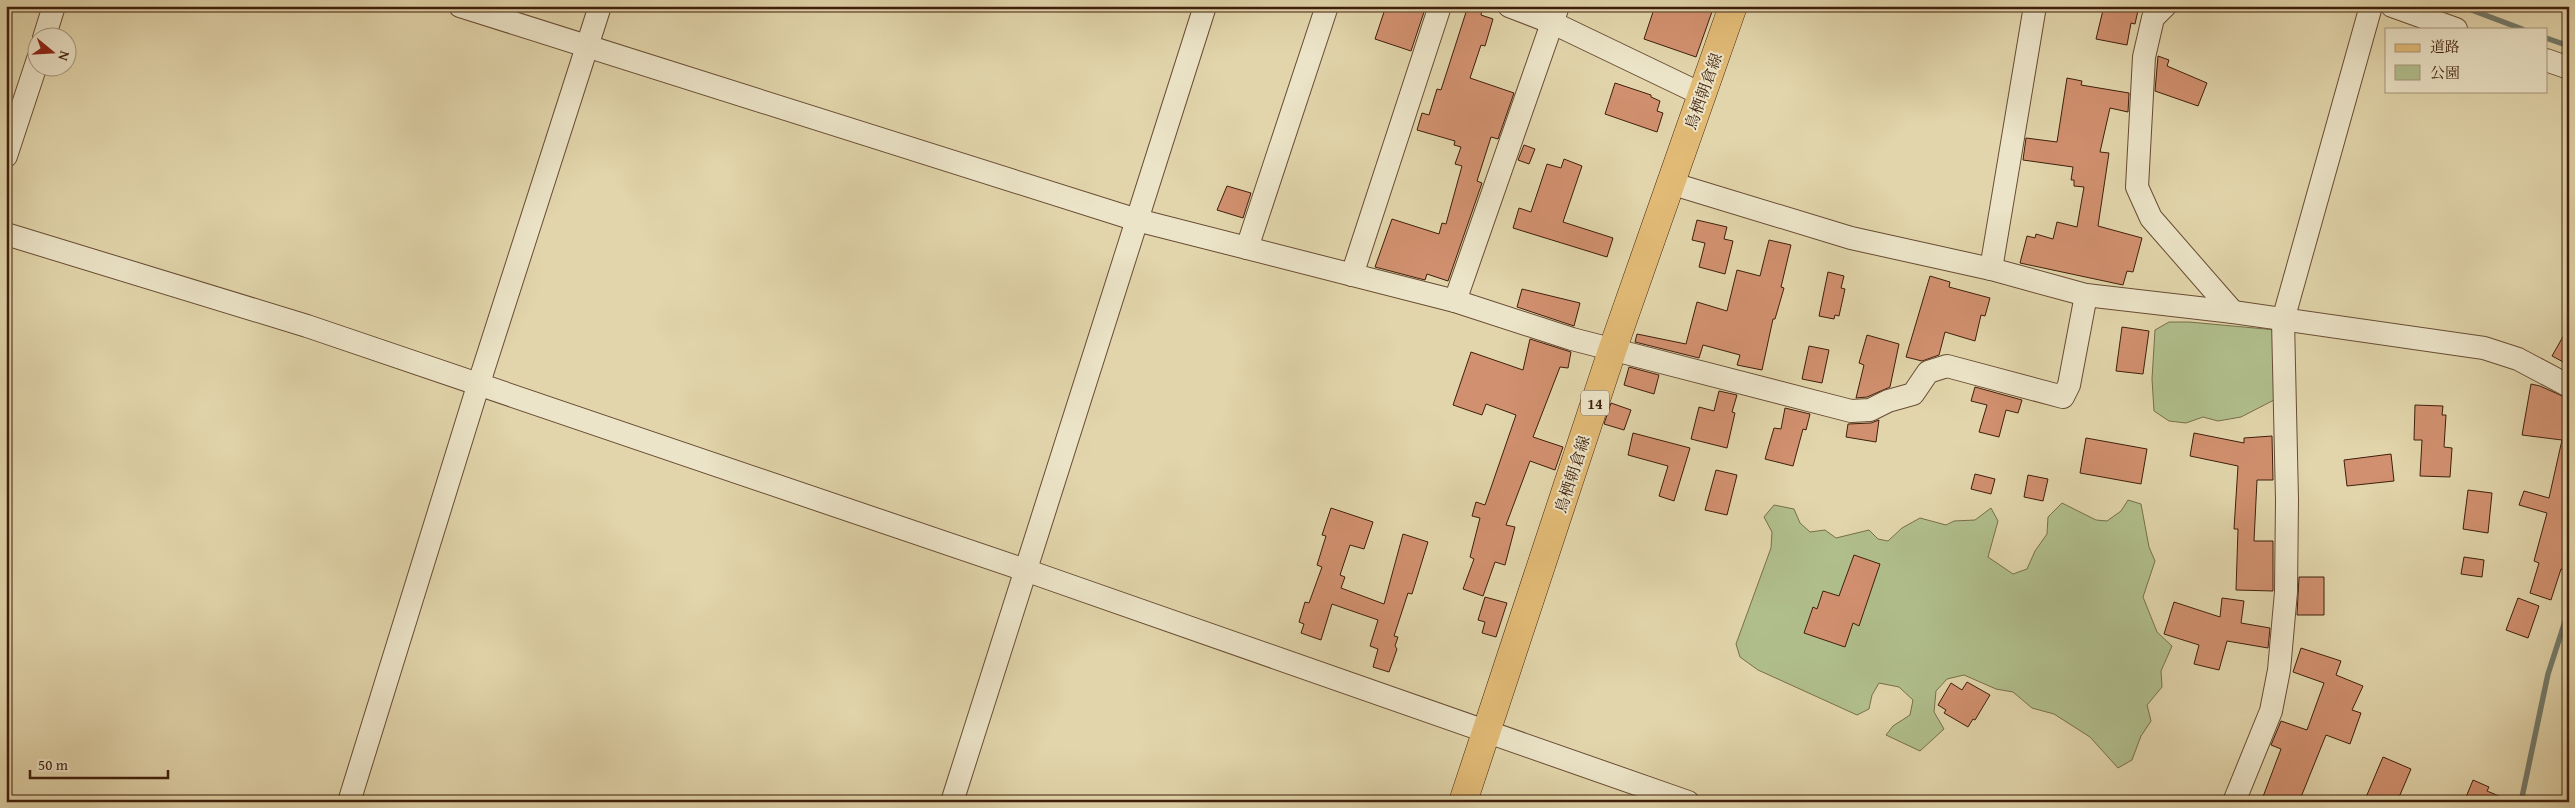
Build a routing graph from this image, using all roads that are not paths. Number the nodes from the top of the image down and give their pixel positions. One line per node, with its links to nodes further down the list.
1 (54, 6): 14 (street)
2 (460, 6): 16 (street)
3 (600, 6): 16 (street)
4 (1205, 6): 23 (street)
5 (1327, 6): 25 (street)
6 (1440, 6): 27 (street)
7 (1509, 6): 13 (street)
8 (1733, 6): 20 (main road, 鳥栖朝倉線 / 14)
9 (2035, 6): 26 (street)
10 (2165, 6): 30 (street)
11 (2371, 6): 31 (street)
12 (2392, 6): 15 (street)
13 (1556, 15): 20 (street); 29 (street)
14 (47, 28)
15 (2453, 28)
16 (587, 48): 23 (street); 33 (street)
17 (2548, 61): 18 (street)
18 (2569, 68)
19 (32, 78): 21 (street)
20 (1702, 94): 22 (main road, 鳥栖朝倉線 / 14)
21 (6, 156)
22 (1670, 183): 26 (street); 32 (main road, 鳥栖朝倉線 / 14)
23 (1137, 220): 25 (street); 35 (street)
24 (6, 234): 33 (street)
25 (1247, 248): 27 (street)
26 (1991, 269): 28 (street)
27 (1352, 275): 29 (street)
28 (2086, 295): 30 (street); 32 (street)
29 (1455, 301): 32 (street)
30 (2233, 312): 31 (street)
31 (2283, 320): 34 (street); 41 (street)
32 (1613, 348): 36 (main road, 鳥栖朝倉線 / 14)
33 (478, 386): 35 (street); 37 (street)
34 (2569, 386)
35 (1025, 570): 36 (street); 38 (street)
36 (1486, 731): 39 (main road, 鳥栖朝倉線 / 14); 40 (street)
37 (349, 802)
38 (952, 802)
39 (1463, 802)
40 (1688, 802)
41 (2234, 802)

